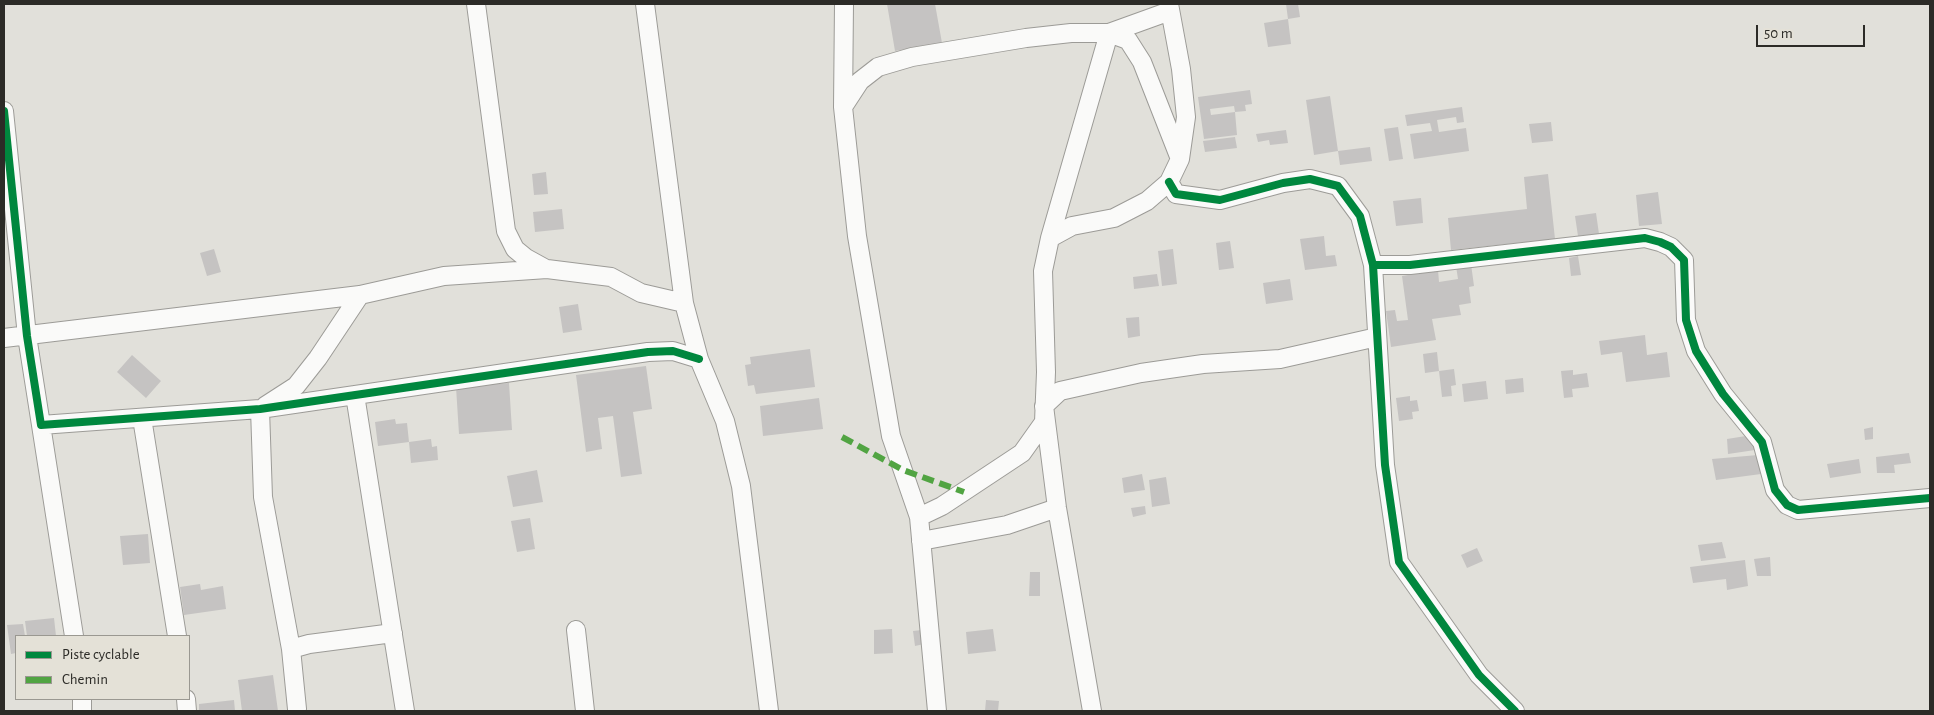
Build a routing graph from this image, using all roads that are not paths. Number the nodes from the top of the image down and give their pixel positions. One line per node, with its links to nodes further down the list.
1 (476, 4): 12 (street)
2 (645, 4): 14 (street)
3 (844, 4): 6 (street)
4 (1169, 7): 5 (street); 8 (street)
5 (1109, 33): 6 (street); 8 (street); 10 (street)
6 (843, 107): 26 (street)
7 (4, 111): 15 (street)
8 (1180, 159): 9 (street)
9 (1169, 182): 10 (street); 11 (street)
10 (1050, 238): 20 (street)
11 (1373, 265): 16 (street); 24 (street)
12 (547, 270): 13 (street); 14 (street)
13 (360, 295): 15 (street); 21 (street)
14 (684, 303): 18 (street)
15 (27, 336): 17 (street); 23 (street)
16 (1377, 337): 20 (street); 39 (street)
17 (4, 338)
18 (699, 359): 19 (street); 36 (street)
19 (356, 395): 21 (street); 29 (street)
20 (1044, 406): 25 (street); 26 (street)
21 (260, 409): 22 (street); 32 (street)
22 (142, 418): 23 (street); 31 (street)
23 (41, 425): 30 (street)
24 (1930, 498)
25 (1057, 508): 27 (street); 38 (street)
26 (919, 517): 27 (street)
27 (921, 541): 37 (street)
28 (576, 630): 35 (street)
29 (393, 633): 32 (street); 34 (street)
30 (74, 635)
31 (177, 635)
32 (291, 649): 33 (street)
33 (297, 709)
34 (405, 711)
35 (585, 711)
36 (769, 711)
37 (937, 711)
38 (1092, 711)
39 (1515, 711)

